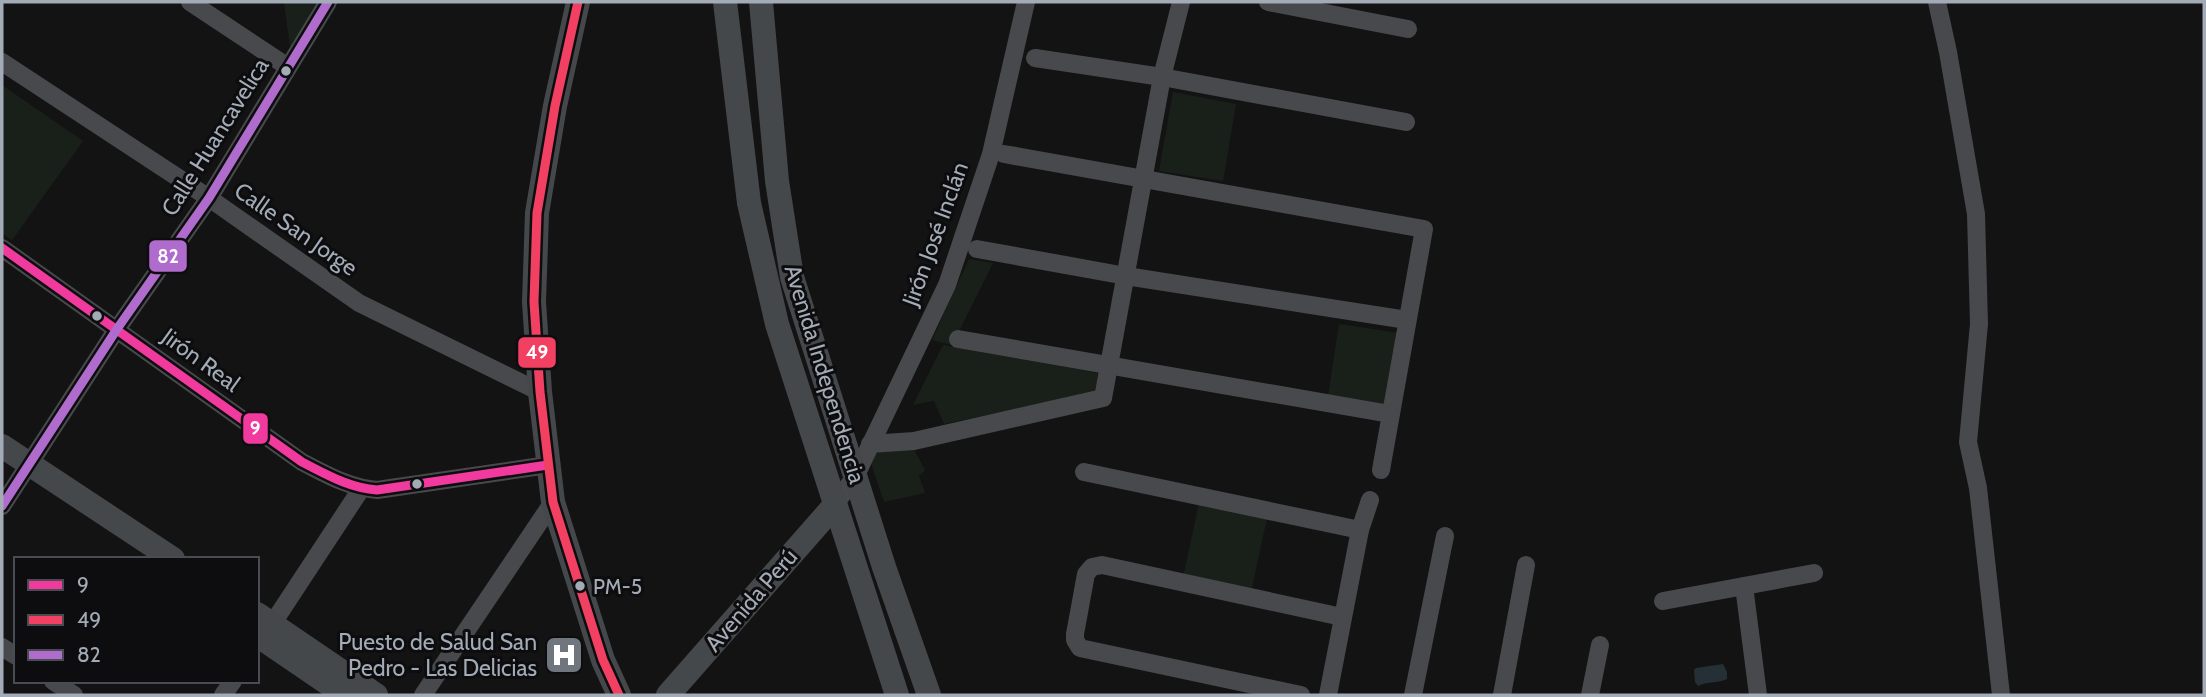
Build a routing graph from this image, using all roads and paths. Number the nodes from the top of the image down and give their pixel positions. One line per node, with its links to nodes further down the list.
1 (190, 2): 13 (street)
2 (328, 2): 13 (street, Calle Huancavelica)
3 (578, 2): 28 (street)
4 (725, 2): 24 (street, Avenida Independencia)
5 (761, 2): 22 (street, Avenida Independencia)
6 (1026, 2): 30 (street, Jirón José Inclán)
7 (1181, 2): 14 (street)
8 (1268, 2): 10 (street)
9 (1937, 2): 69 (street)
10 (1408, 29)
11 (1035, 58): 14 (street)
12 (2, 62): 18 (street, Calle San Jorge)
13 (288, 67): 18 (street, Calle Huancavelica)
14 (1163, 77): 15 (street); 17 (street)
15 (1406, 122)
16 (1004, 155): 17 (street)
17 (1143, 180): 21 (street); 23 (street)
18 (209, 198): 25 (street, Calle Huancavelica); 28 (street, Calle San Jorge)
19 (2, 248): 25 (street, Jirón Real)
20 (977, 249): 21 (street)
21 (1126, 276): 23 (street); 27 (street)
22 (804, 314): 24 (street); 36 (street, Avenida Independencia)
23 (1406, 320): 29 (street)
24 (777, 324): 41 (street, Avenida Independencia)
25 (117, 329): 33 (street, Calle Huancavelica); 37 (street, Jirón Real)
26 (958, 339): 27 (street)
27 (1109, 366): 29 (street); 30 (street)
28 (540, 392): 32 (street)
29 (1390, 414): 34 (street)
30 (870, 444): 36 (street, Jirón José Inclán)
31 (2, 446): 33 (street)
32 (548, 465): 37 (street, Jirón Real); 39 (street)
33 (17, 468): 40 (street, Calle Huancavelica); 44 (street); 45 (street)
34 (1381, 470)
35 (1084, 472): 42 (street)
36 (856, 475): 41 (street, Jirón José Inclán); 62 (street, Avenida Independencia)
37 (361, 489): 51 (street)
38 (1370, 500): 42 (street)
39 (553, 502): 58 (street); 59 (street)
40 (2, 506)
41 (834, 506): 60 (street, Avenida Perú); 61 (street, Avenida Independencia)
42 (1360, 530): 50 (street)
43 (1445, 536): 65 (street)
44 (140, 557)
45 (170, 557)
46 (1526, 565): 66 (street)
47 (1814, 573): 48 (street)
48 (1744, 586): 49 (street); 68 (street)
49 (1663, 601)
50 (1342, 617): 54 (street); 64 (street)
51 (261, 632): 56 (street); 57 (street)
52 (1600, 645): 67 (street)
53 (56, 683): 55 (street)
54 (1239, 689): 63 (street)
55 (74, 695)
56 (345, 695)
57 (376, 695)
58 (423, 695)
59 (619, 695)
60 (668, 695)
61 (897, 695)
62 (929, 695)
63 (1301, 695)
64 (1328, 695)
65 (1413, 695)
66 (1502, 695)
67 (1590, 695)
68 (1758, 695)
69 (2001, 695)

